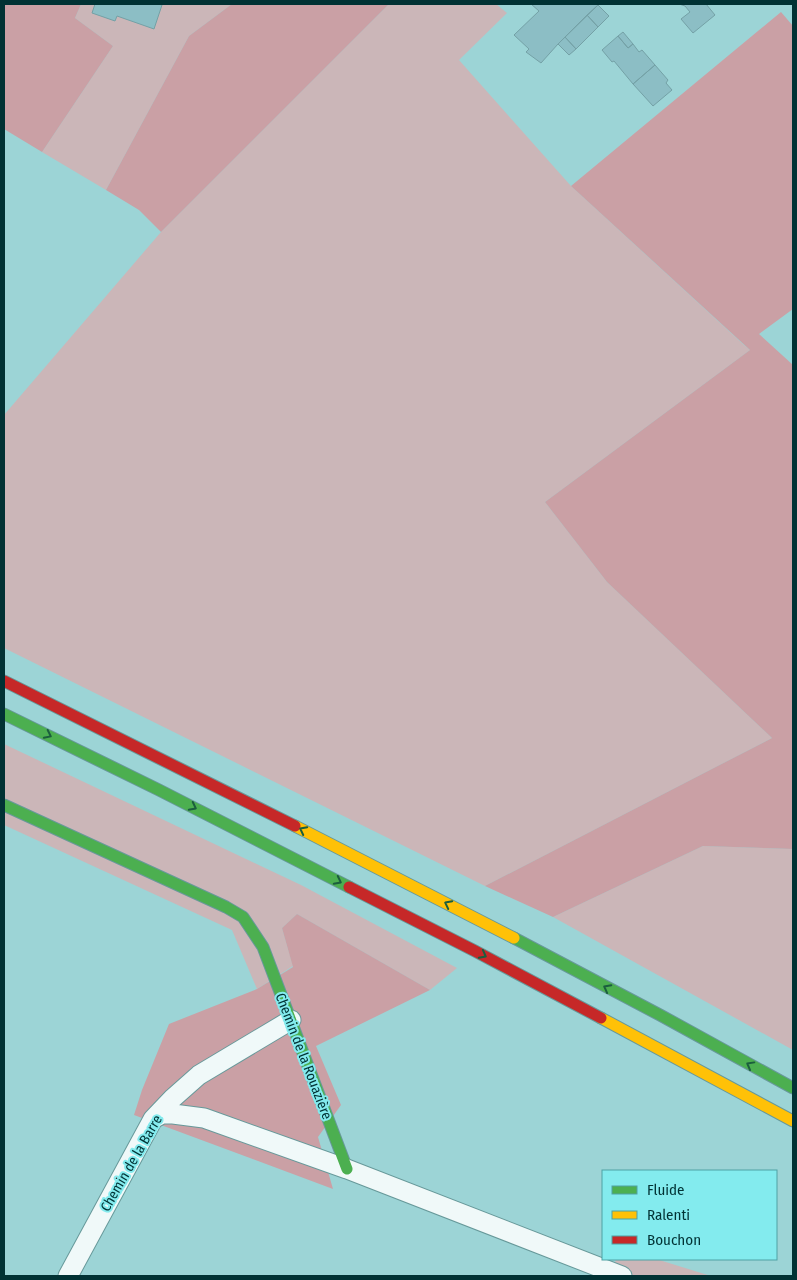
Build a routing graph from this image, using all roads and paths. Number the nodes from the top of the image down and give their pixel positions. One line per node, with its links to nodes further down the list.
1 (4, 682): 5 (main road, one-way to 1)
2 (4, 714): 7 (main road, one-way to 7)
3 (4, 806): 4 (main road, Chemin de la Rouazière)
4 (291, 1020): 6 (street, Chemin de la Barre); 8 (main road, Chemin de la Rouazière)
5 (793, 1088)
6 (154, 1119): 8 (street); 9 (street, Chemin de la Barre)
7 (793, 1121)
8 (347, 1169): 10 (street)
9 (68, 1276)
10 (622, 1276)

